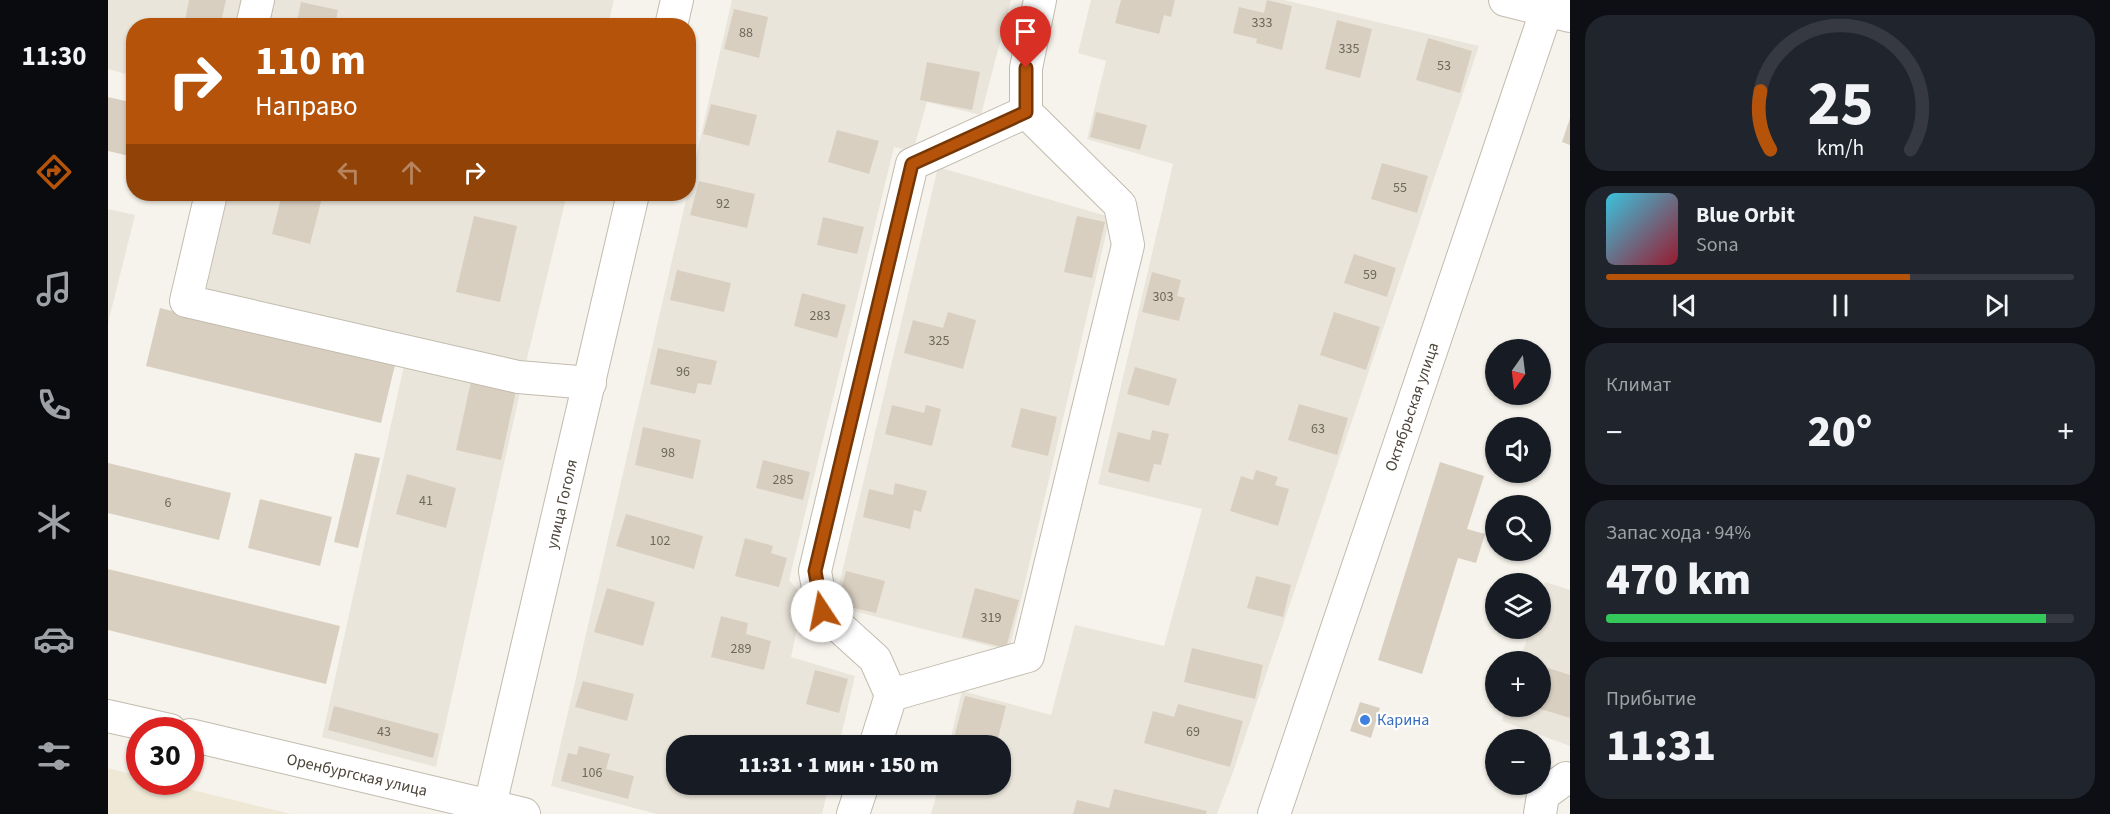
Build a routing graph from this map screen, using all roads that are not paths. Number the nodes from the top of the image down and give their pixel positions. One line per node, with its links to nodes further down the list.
1 (258, 0): 6 (street)
2 (677, 0): 7 (street)
3 (1040, 0): 8 (street)
4 (1505, 0): 5 (street)
5 (1555, 9): 22 (street, Октябрьская улица)
6 (254, 18)
7 (673, 18)
8 (1026, 112): 12 (street); 12 (street)
9 (209, 201): 11 (street)
10 (631, 201): 11 (street, улица Гоголя)
11 (591, 383): 19 (street, улица Гоголя)
12 (891, 695): 15 (street)
13 (108, 716): 14 (street)
14 (126, 720)
15 (878, 735)
16 (204, 739): 19 (street, Оренбургская улица)
17 (1570, 779): 23 (street)
18 (860, 795): 21 (street)
19 (489, 810): 20 (street, Оренбургская улица)
20 (524, 814)
21 (854, 814)
22 (1274, 814)
23 (1540, 814)

